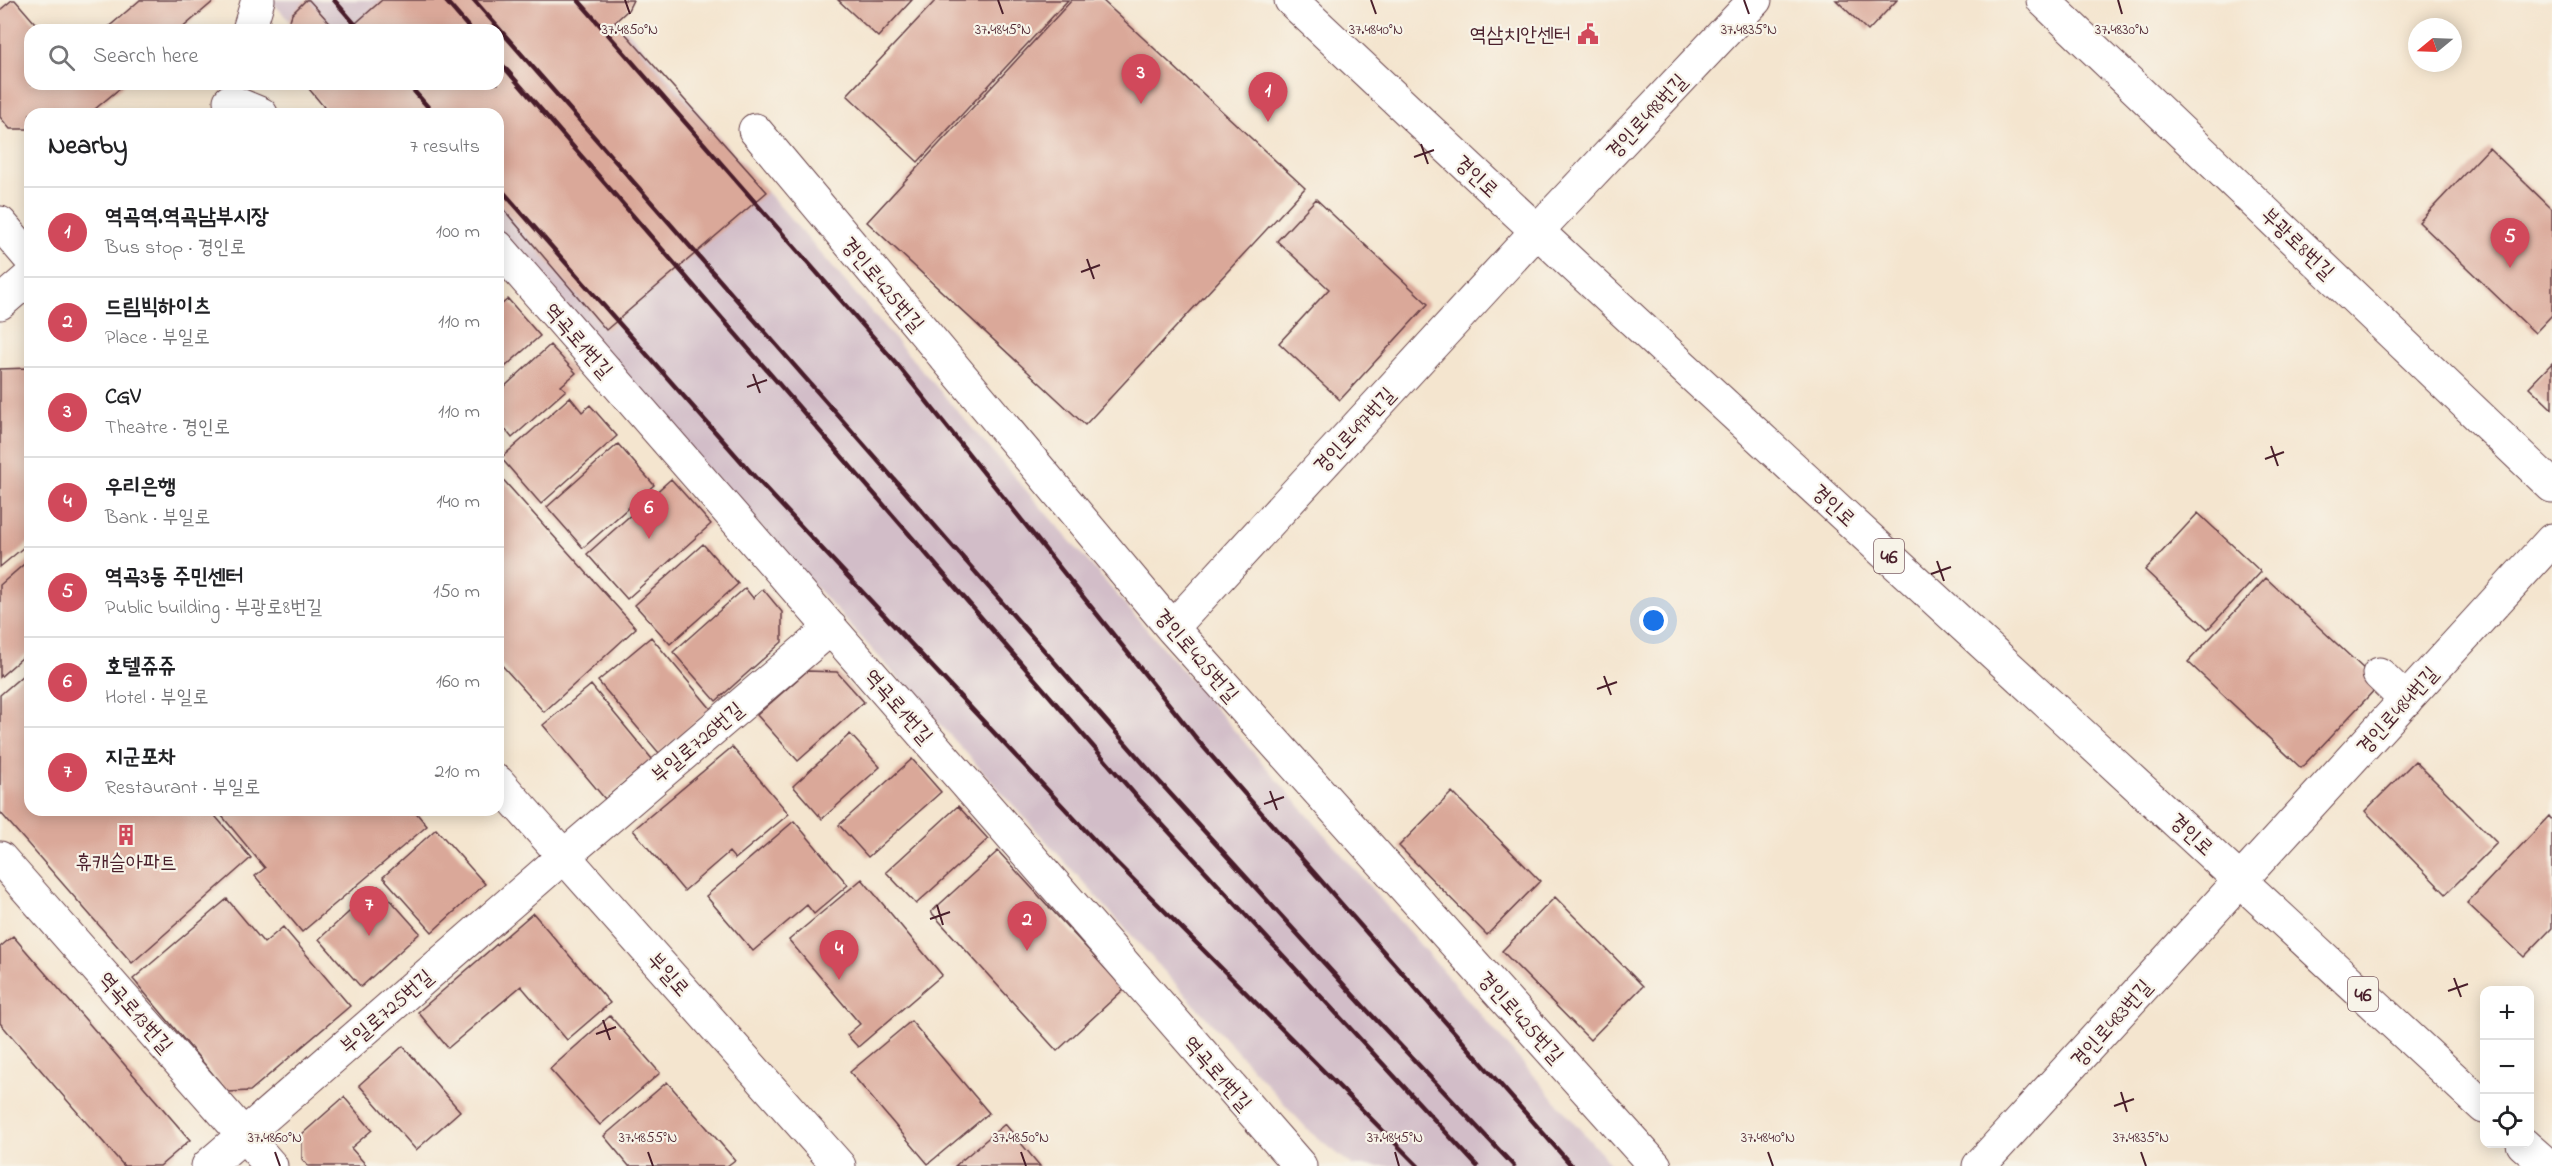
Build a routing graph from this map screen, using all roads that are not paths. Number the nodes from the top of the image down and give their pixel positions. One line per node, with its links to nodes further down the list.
1 (258, 0): 5 (street)
2 (1291, 0): 10 (street, 경인로 / 46)
3 (1755, 0): 10 (street, 경인로498번길)
4 (2043, 0): 15 (street, 부광로8번길)
5 (251, 24)
6 (226, 100): 7 (street)
7 (246, 108)
8 (755, 130): 18 (street, 경인로425번길)
9 (0, 223): 11 (street)
10 (1536, 232): 18 (street, 경인로497번길); 24 (street, 경인로 / 46)
11 (24, 251)
12 (504, 254): 17 (street, 역곡로1번길)
13 (24, 282): 14 (street)
14 (0, 303)
15 (2552, 486)
16 (2552, 540): 20 (street, 경인로484번길)
17 (831, 628): 22 (street, 부일로726번길); 32 (street, 역곡로1번길)
18 (1172, 628): 33 (street, 경인로425번길)
19 (2379, 674): 20 (street)
20 (2406, 700): 24 (street, 경인로484번길)
21 (504, 789): 22 (street, 부일로)
22 (564, 856): 26 (street, 부일로725번길); 31 (street, 부일로)
23 (0, 858): 26 (street, 역곡로13번길)
24 (2242, 880): 25 (street, 경인로 / 46); 28 (street, 경인로483번길)
25 (2480, 1103)
26 (244, 1134): 29 (street, 부일로725번길); 30 (street, 역곡로13번길)
27 (2528, 1148): 34 (street)
28 (1994, 1161)
29 (208, 1166)
30 (271, 1166)
31 (839, 1166)
32 (1300, 1166)
33 (1655, 1166)
34 (2548, 1166)

